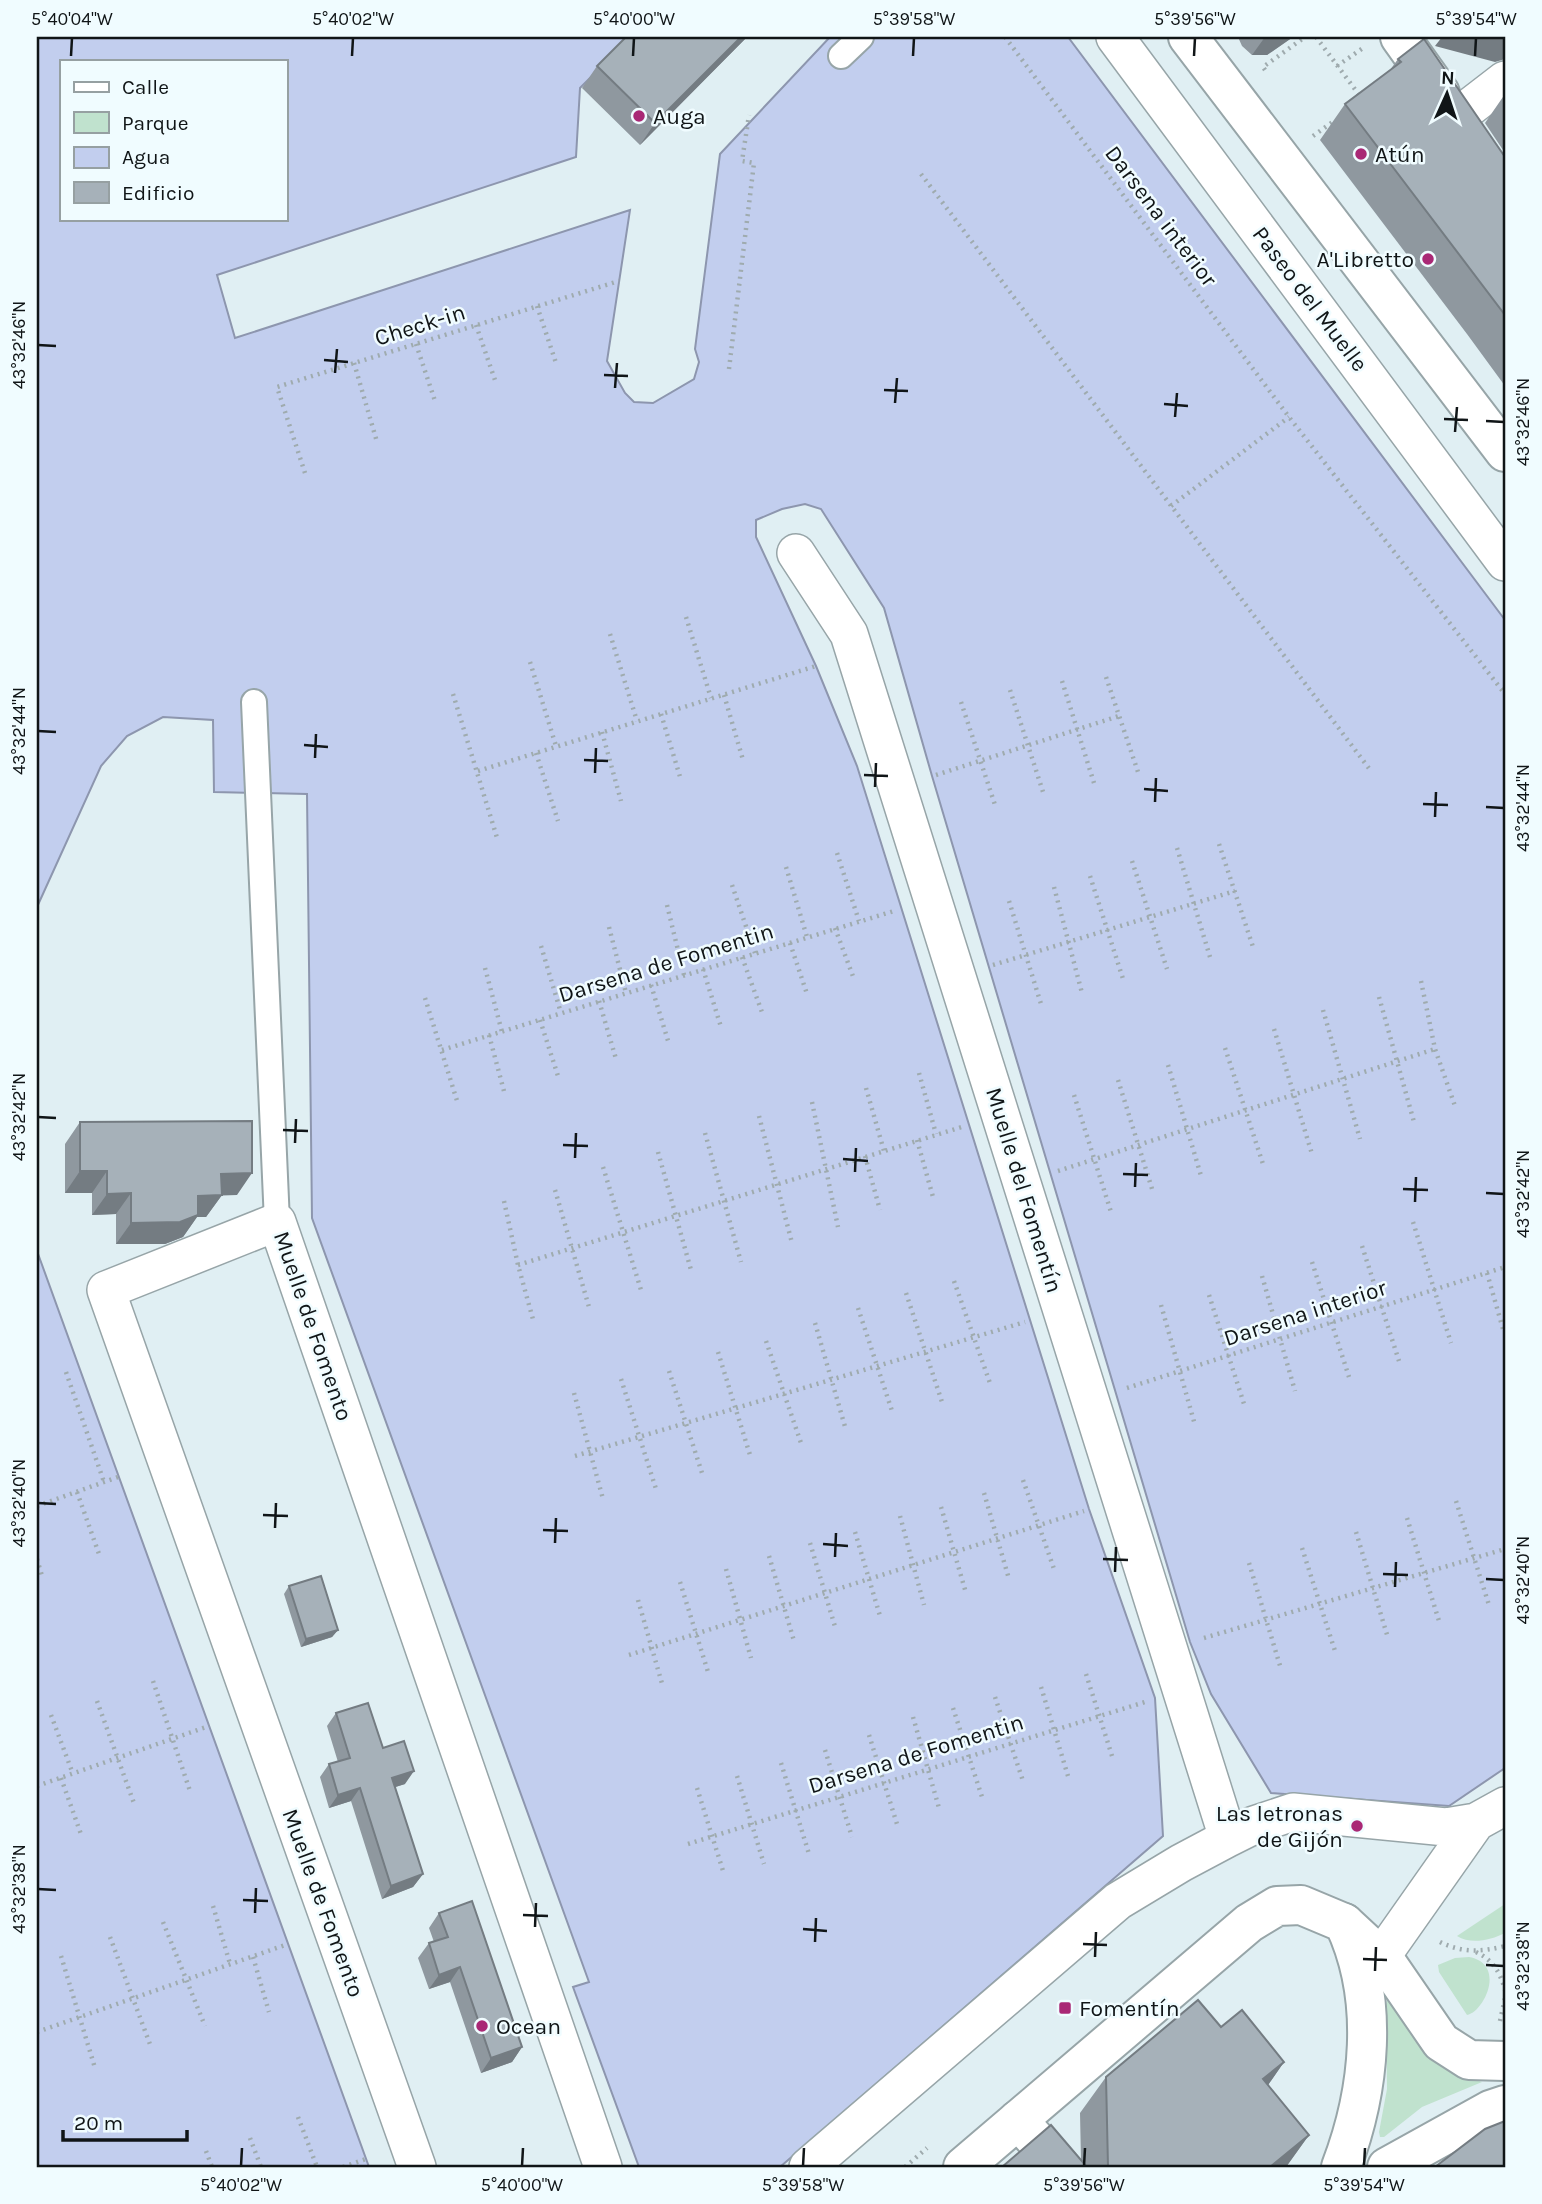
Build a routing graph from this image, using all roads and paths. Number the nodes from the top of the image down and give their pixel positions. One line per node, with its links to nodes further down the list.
1 (861, 37): 9 (lane)
2 (1005, 37): 29 (path, Darsena interior)
3 (1115, 37): 35 (street, Paseo del Muelle)
4 (1188, 37): 31 (street)
5 (1305, 37): 11 (path)
6 (1316, 37): 10 (path)
7 (1401, 37): 16 (street)
8 (1364, 47): 10 (path)
9 (841, 56)
10 (1338, 66): 13 (path)
11 (1271, 78)
12 (1505, 80): 16 (street)
13 (1363, 100)
14 (1344, 114): 17 (path)
15 (749, 115): 26 (path)
16 (1457, 117): 18 (street)
17 (1307, 127)
18 (1478, 149)
19 (921, 174): 33 (path)
20 (619, 281): 21 (path, Check-in)
21 (537, 306): 22 (path, Check-in); 25 (path)
22 (477, 325): 23 (path, Check-in); 27 (path)
23 (416, 344): 24 (path, Check-in); 28 (path)
24 (354, 363): 30 (path); 32 (path, Check-in)
25 (556, 363)
26 (729, 369)
27 (496, 383)
28 (435, 401)
29 (1289, 416): 33 (path); 44 (path, Darsena interior)
30 (377, 442)
31 (1505, 452)
32 (305, 473)
33 (1171, 506): 57 (path)
34 (796, 553): 273 (street, Muelle del Fomentín)
35 (1505, 562)
36 (685, 617): 46 (path)
37 (610, 634): 51 (path)
38 (530, 662): 53 (path)
39 (816, 666): 45 (path)
40 (1106, 677): 50 (path)
41 (1062, 681): 61 (path)
42 (1010, 690): 62 (path)
43 (453, 694): 56 (path)
44 (1505, 694)
45 (724, 695): 46 (path); 55 (path)
46 (711, 698): 49 (path)
47 (254, 702): 149 (lane)
48 (961, 702): 64 (path)
49 (661, 714): 51 (path); 60 (path)
50 (1119, 716): 58 (path); 59 (path)
51 (637, 721): 52 (path)
52 (602, 732): 53 (path); 63 (path)
53 (556, 746): 54 (path)
54 (536, 753): 56 (path); 65 (path)
55 (743, 760)
56 (478, 771): 66 (path)
57 (1371, 771)
58 (1138, 772)
59 (932, 776)
60 (681, 780)
61 (1094, 783)
62 (1044, 795)
63 (621, 800)
64 (996, 808)
65 (558, 821)
66 (498, 841)
67 (1219, 844): 75 (path)
68 (1177, 848): 88 (path)
69 (837, 853): 79 (path)
70 (1132, 861): 92 (path)
71 (786, 867): 82 (path)
72 (1090, 876): 96 (path)
73 (732, 886): 86 (path)
74 (1054, 887): 99 (path)
75 (1235, 891): 85 (path); 89 (path)
76 (1009, 901): 104 (path)
77 (667, 905): 93 (path)
78 (901, 908): 79 (path, Darsena de Fomentin)
79 (859, 921): 81 (path, Darsena de Fomentin)
80 (609, 927): 98 (path)
81 (835, 928): 82 (path, Darsena de Fomentin); 94 (path)
82 (807, 937): 83 (path, Darsena de Fomentin)
83 (790, 943): 86 (path, Darsena de Fomentin); 100 (path)
84 (541, 946): 106 (path)
85 (1253, 947)
86 (755, 953): 87 (path, Darsena de Fomentin)
87 (742, 957): 91 (path, Darsena de Fomentin); 107 (path)
88 (1210, 957)
89 (989, 966)
90 (485, 968): 111 (path)
91 (703, 970): 93 (path, Darsena de Fomentin); 109 (path)
92 (1167, 970)
93 (684, 975): 97 (path, Darsena de Fomentin)
94 (854, 979)
95 (1421, 981): 115 (path)
96 (1124, 982)
97 (651, 985): 98 (path, Darsena de Fomentin); 113 (path)
98 (626, 993): 103 (path, Darsena de Fomentin)
99 (1082, 993)
100 (807, 994)
101 (1379, 997): 129 (path)
102 (425, 998): 116 (path)
103 (599, 1002): 106 (path, Darsena de Fomentin); 117 (path)
104 (1041, 1004)
105 (1323, 1010): 133 (path)
106 (561, 1013): 108 (path, Darsena de Fomentin)
107 (763, 1015)
108 (540, 1020): 111 (path, Darsena de Fomentin); 120 (path)
109 (721, 1027)
110 (1274, 1029): 137 (path)
111 (502, 1032): 112 (path, Darsena de Fomentin)
112 (489, 1035): 116 (path, Darsena de Fomentin); 123 (path)
113 (669, 1044)
114 (1225, 1048): 139 (path)
115 (1435, 1049): 127 (path); 141 (path)
116 (442, 1050): 126 (path)
117 (616, 1059)
118 (1168, 1065): 142 (path)
119 (919, 1073): 132 (path)
120 (558, 1076)
121 (1118, 1080): 144 (path)
122 (866, 1088): 135 (path)
123 (505, 1094)
124 (1074, 1095): 148 (path)
125 (812, 1102): 151 (path)
126 (458, 1104)
127 (1455, 1106)
128 (760, 1116): 152 (path)
129 (1414, 1122)
130 (969, 1124): 132 (path)
131 (705, 1133): 154 (path)
132 (936, 1135): 134 (path)
133 (1360, 1139)
134 (917, 1140): 135 (path); 145 (path)
135 (884, 1150): 138 (path)
136 (657, 1152): 158 (path)
137 (1312, 1154)
138 (865, 1156): 147 (path); 156 (path)
139 (1263, 1164)
140 (603, 1167): 162 (path)
141 (1051, 1174)
142 (1202, 1179)
143 (555, 1189): 166 (path)
144 (1153, 1192)
145 (933, 1197)
146 (504, 1201): 156 (path)
147 (880, 1210)
148 (1111, 1212)
149 (277, 1222): 307 (street, Muelle de Fomento); 308 (street, Muelle de Fomento)
150 (1413, 1222): 173 (path)
151 (838, 1227)
152 (792, 1243)
153 (1362, 1246): 175 (path)
154 (741, 1262)
155 (1312, 1262): 179 (path)
156 (518, 1265): 169 (path)
157 (1505, 1267): 159 (path, Darsena interior)
158 (691, 1270)
159 (1487, 1273): 171 (path); 178 (path, Darsena interior)
160 (1262, 1276): 182 (path)
161 (954, 1281): 181 (path)
162 (641, 1290)
163 (906, 1293): 185 (path)
164 (1209, 1295): 186 (path)
165 (1161, 1305): 178 (path)
166 (589, 1307)
167 (858, 1308): 187 (path)
168 (1030, 1321): 192 (path)
169 (534, 1323)
170 (815, 1323): 189 (path)
171 (1503, 1329)
172 (766, 1341): 190 (path)
173 (1451, 1343)
174 (718, 1352): 191 (path)
175 (1399, 1361)
176 (669, 1371): 193 (path)
177 (66, 1372): 196 (path)
178 (1180, 1372): 183 (path, Darsena interior); 188 (path)
179 (1349, 1377)
180 (621, 1379): 197 (path)
181 (991, 1386)
182 (1295, 1391)
183 (1116, 1392)
184 (574, 1393): 200 (path)
185 (942, 1402)
186 (1244, 1404)
187 (893, 1414)
188 (1195, 1424)
189 (846, 1430)
190 (801, 1443)
191 (750, 1455)
192 (575, 1456)
193 (702, 1473)
194 (118, 1477): 196 (path)
195 (1023, 1480): 218 (path)
196 (104, 1482): 198 (path)
197 (656, 1489)
198 (77, 1492): 202 (path); 212 (path)
199 (984, 1493): 221 (path)
200 (603, 1499)
201 (1456, 1501): 214 (path)
202 (37, 1506)
203 (941, 1507): 224 (path)
204 (1088, 1509): 233 (path)
205 (900, 1516): 227 (path)
206 (1407, 1518): 219 (path)
207 (855, 1532): 229 (path)
208 (1356, 1532): 223 (path)
209 (810, 1543): 232 (path)
210 (1302, 1548): 226 (path)
211 (1505, 1549): 214 (path)
212 (99, 1554)
213 (769, 1556): 236 (path)
214 (1475, 1558): 219 (path); 228 (path)
215 (37, 1559): 220 (path)
216 (1250, 1563): 230 (path)
217 (726, 1569): 240 (path)
218 (1054, 1569)
219 (1425, 1573): 223 (path); 231 (path)
220 (41, 1576)
221 (1009, 1579)
222 (680, 1582): 233 (path)
223 (1372, 1588): 226 (path); 234 (path)
224 (966, 1593)
225 (638, 1600): 237 (path)
226 (1320, 1604): 230 (path); 238 (path)
227 (924, 1605)
228 (1489, 1605)
229 (880, 1616)
230 (1266, 1621): 235 (path); 241 (path)
231 (1439, 1621)
232 (836, 1630)
233 (696, 1634): 237 (path); 242 (path)
234 (1388, 1638)
235 (1203, 1639)
236 (794, 1641)
237 (651, 1647): 239 (path); 245 (path)
238 (1335, 1651)
239 (629, 1655)
240 (751, 1658)
241 (1281, 1669)
242 (708, 1672)
243 (1086, 1674): 256 (path)
244 (153, 1681): 265 (path)
245 (663, 1687)
246 (1041, 1687): 260 (path)
247 (995, 1698): 262 (path)
248 (1155, 1698): 274 (path, Darsena de Fomentin)
249 (97, 1701): 267 (path)
250 (953, 1708): 266 (path)
251 (51, 1715): 258 (path)
252 (913, 1717): 268 (path)
253 (209, 1726): 258 (path)
254 (869, 1735): 270 (path)
255 (825, 1750): 272 (path)
256 (1113, 1759)
257 (781, 1763): 275 (path)
258 (73, 1773): 261 (path)
259 (737, 1776): 276 (path)
260 (1069, 1776)
261 (61, 1778): 263 (path); 271 (path)
262 (1023, 1781)
263 (37, 1786)
264 (697, 1788): 277 (path)
265 (190, 1791)
266 (982, 1797)
267 (135, 1806)
268 (939, 1808)
269 (1491, 1814): 273 (street); 284 (street)
270 (897, 1824)
271 (82, 1837)
272 (852, 1837)
273 (1228, 1838): 309 (street)
274 (688, 1844)
275 (809, 1854)
276 (764, 1864)
277 (724, 1874)
278 (213, 1906): 289 (path)
279 (163, 1922): 292 (path)
280 (1344, 1923): 295 (street); 299 (street); 312 (street)
281 (110, 1937): 294 (path)
282 (288, 1944): 288 (path)
283 (1505, 1946): 286 (path)
284 (1388, 1947)
285 (1430, 1947): 286 (path)
286 (1473, 1950): 290 (path)
287 (61, 1956): 296 (path)
288 (253, 1956): 289 (path); 291 (path)
289 (230, 1964): 293 (path)
290 (1505, 1990)
291 (269, 2012)
292 (205, 2026)
293 (37, 2032)
294 (151, 2047)
295 (1505, 2061)
296 (95, 2068)
297 (1505, 2105): 313 (street)
298 (298, 2117): 305 (path)
299 (1018, 2120): 310 (street); 311 (street)
300 (250, 2138): 304 (path)
301 (206, 2151): 303 (path)
302 (366, 2159): 306 (path)
303 (212, 2167)
304 (261, 2167)
305 (317, 2167)
306 (343, 2167)
307 (417, 2167)
308 (603, 2167)
309 (808, 2167)
310 (963, 2167)
311 (1059, 2167)
312 (1341, 2167)
313 (1387, 2167)

